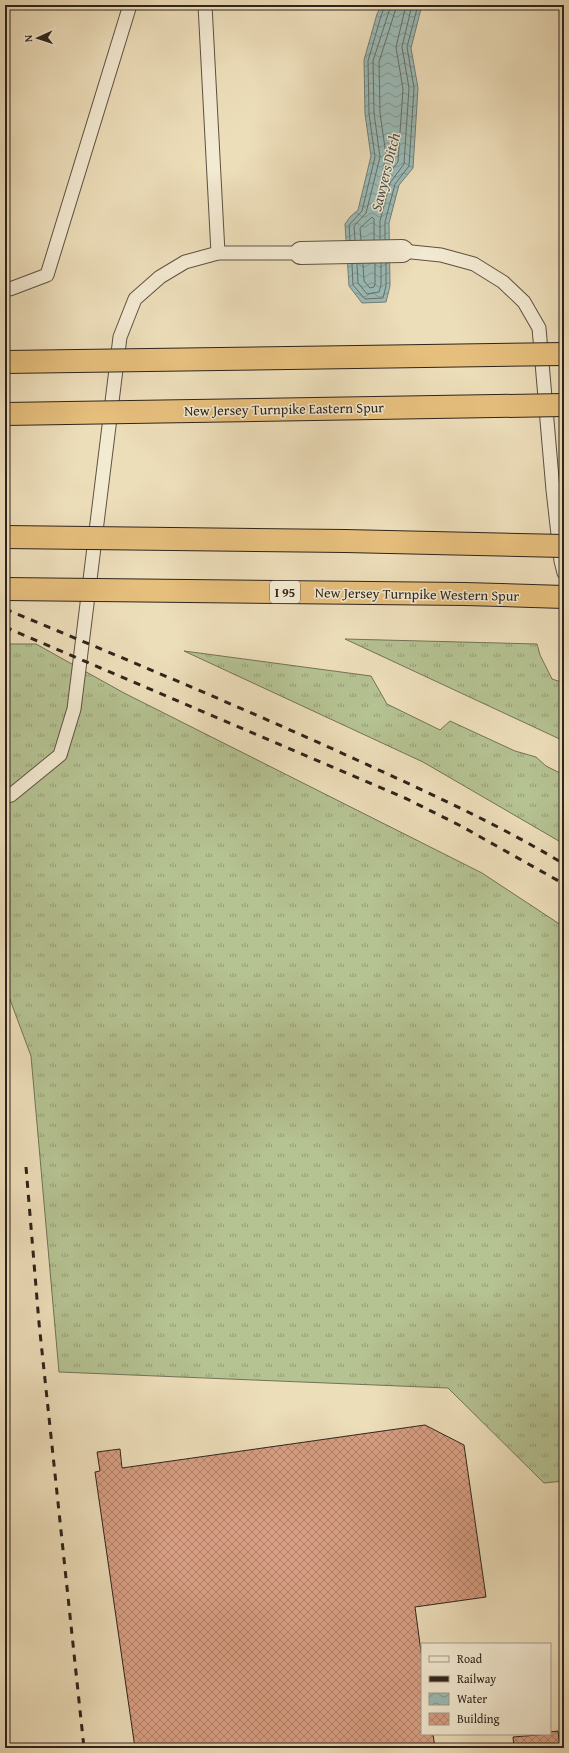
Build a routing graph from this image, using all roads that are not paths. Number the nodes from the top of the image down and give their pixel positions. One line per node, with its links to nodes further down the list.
1 (130, 5): 6 (lane)
2 (205, 5): 4 (lane)
3 (402, 251): 5 (street); 13 (lane)
4 (218, 253): 5 (lane); 16 (lane)
5 (301, 253)
6 (5, 289)
7 (564, 354): 8 (highway, bridge)
8 (5, 362)
9 (564, 405): 10 (highway, New Jersey Turnpike Eastern Spur, bridge)
10 (5, 414)
11 (5, 537): 12 (highway, bridge)
12 (564, 546)
13 (564, 573)
14 (5, 588): 15 (highway, New Jersey Turnpike Western Spur / I 95, bridge)
15 (564, 598)
16 (5, 796)

